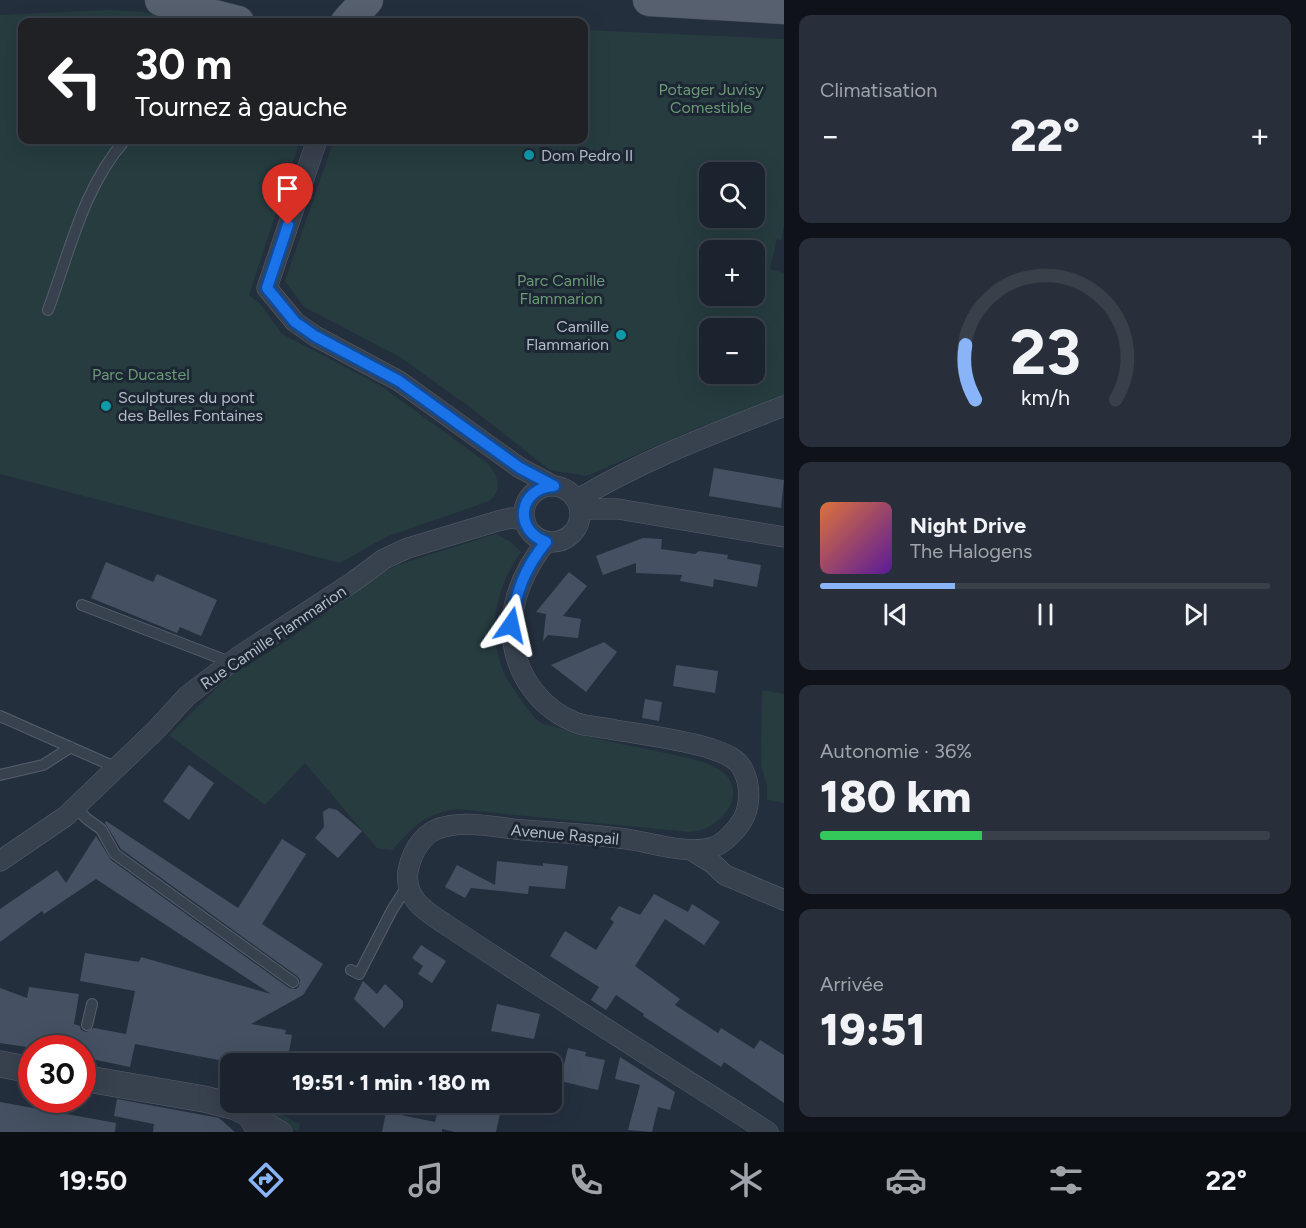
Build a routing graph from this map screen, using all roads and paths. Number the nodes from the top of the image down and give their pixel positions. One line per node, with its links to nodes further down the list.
1 (161, 0): 6 (main road)
2 (367, 0): 7 (main road)
3 (373, 0): 8 (street)
4 (649, 0): 5 (main road)
5 (784, 8)
6 (222, 18)
7 (351, 18)
8 (364, 18)
9 (121, 144): 11 (lane)
10 (312, 144): 14 (street)
11 (48, 310)
12 (784, 406): 13 (street)
13 (614, 478): 15 (street); 16 (street)
14 (554, 486): 15 (street); 17 (street)
15 (579, 504): 16 (street); 19 (street)
16 (629, 510): 18 (street)
17 (525, 520): 19 (street); 21 (street, Rue Camille Flammarion)
18 (784, 537)
19 (546, 542): 27 (street, Avenue Raspail)
20 (82, 605): 21 (lane)
21 (230, 662): 24 (street, Rue Camille Flammarion)
22 (0, 716): 23 (lane)
23 (71, 747): 24 (lane); 25 (lane)
24 (115, 767): 26 (street, Rue Camille Flammarion)
25 (0, 775)
26 (75, 807): 28 (street, Rue Camille Flammarion); 32 (lane)
27 (693, 850): 29 (street, Avenue Raspail); 30 (street)
28 (0, 861)
29 (408, 885): 31 (lane); 40 (street)
30 (784, 900)
31 (351, 970)
32 (293, 982)
33 (92, 1004): 34 (lane)
34 (87, 1026)
35 (0, 1064): 36 (street)
36 (18, 1067)
37 (96, 1080): 38 (street)
38 (255, 1123): 39 (street)
39 (282, 1132)
40 (768, 1132)

